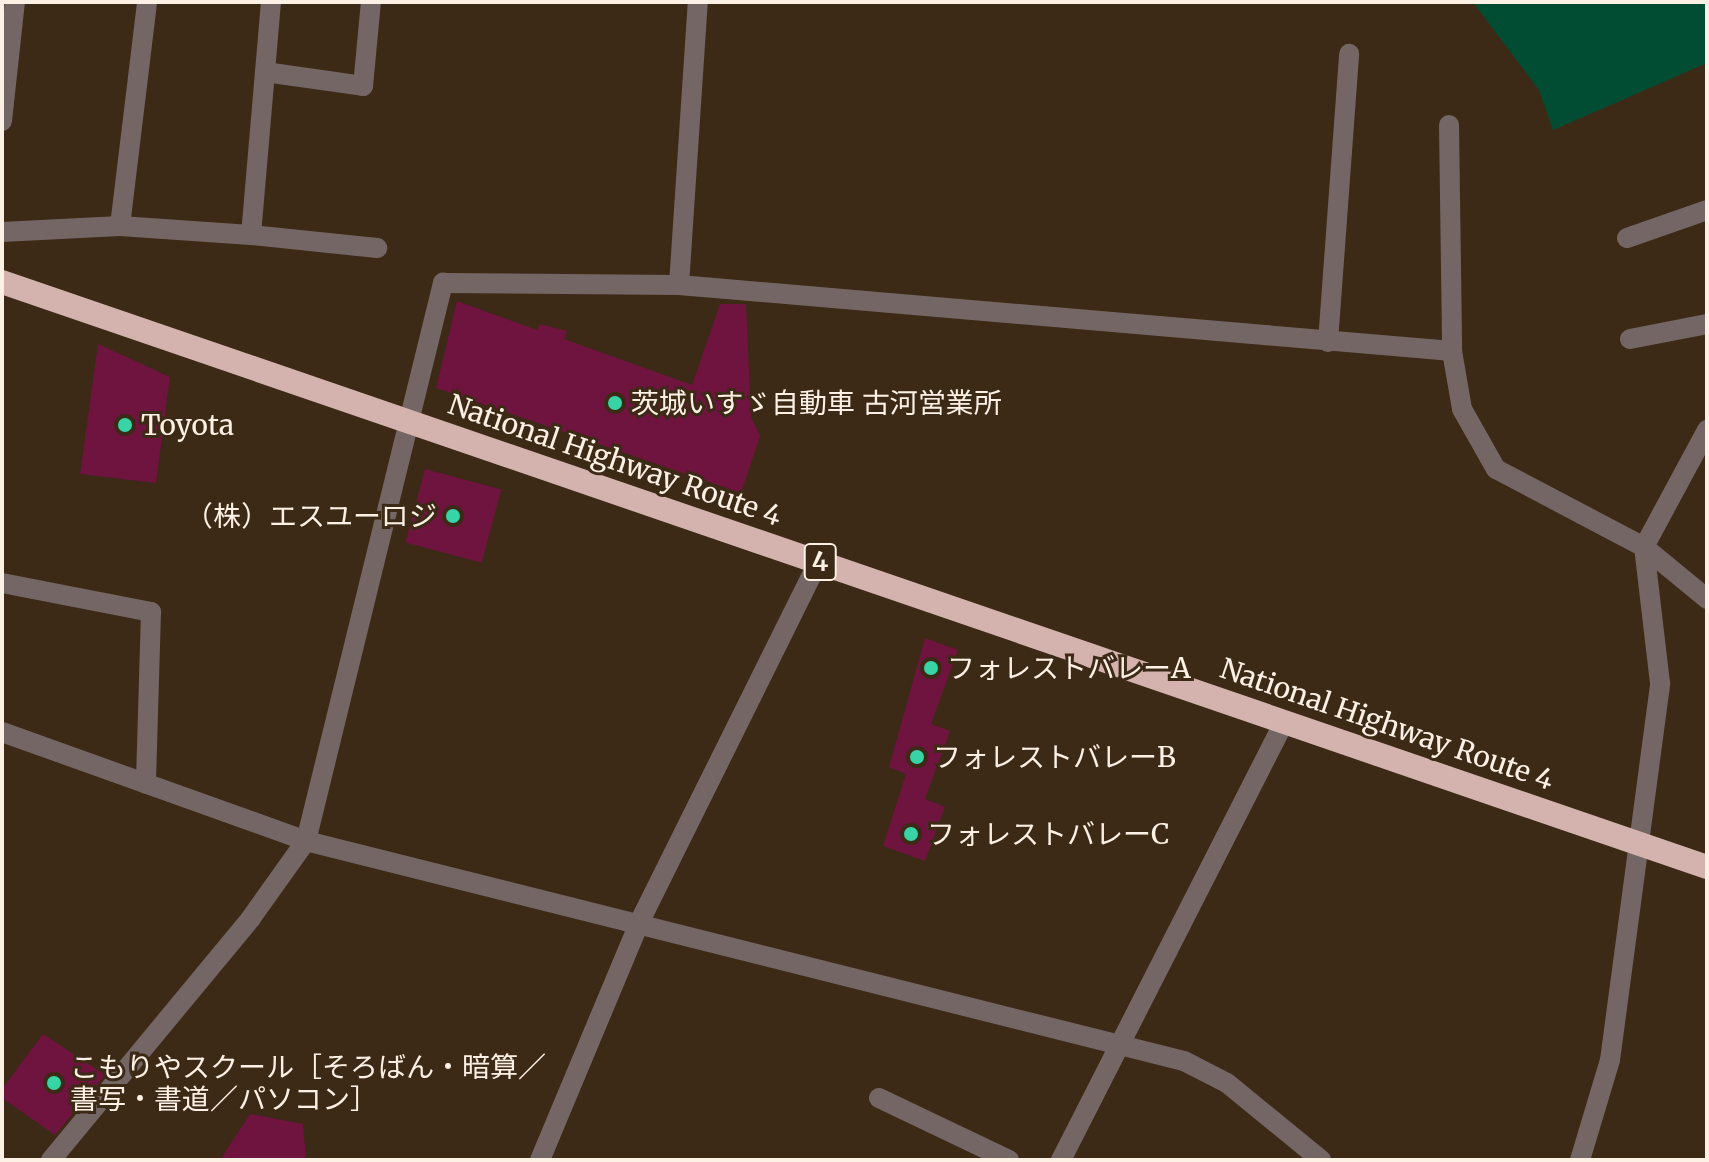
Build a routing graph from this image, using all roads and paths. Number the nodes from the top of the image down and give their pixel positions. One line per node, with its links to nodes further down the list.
1 (15, 2): 8 (street)
2 (147, 2): 11 (street)
3 (271, 2): 7 (street)
4 (371, 2): 7 (street)
5 (698, 2): 17 (street)
6 (1349, 54): 20 (street)
7 (265, 72): 13 (street)
8 (2, 121)
9 (1449, 125): 21 (street)
10 (1707, 210): 14 (street)
11 (120, 226): 12 (street); 13 (street)
12 (2, 232)
13 (251, 235): 15 (street)
14 (1627, 238)
15 (377, 248)
16 (2, 282): 22 (highway, National Highway Route 4 / 4)
17 (679, 285): 20 (street); 22 (street)
18 (1707, 324): 19 (street)
19 (1630, 339)
20 (1328, 342): 21 (street)
21 (1452, 351): 24 (street)
22 (408, 421): 25 (highway, National Highway Route 4 / 4); 31 (street)
23 (1707, 430): 24 (street)
24 (1644, 547): 27 (street); 32 (street)
25 (819, 561): 28 (highway, National Highway Route 4 / 4); 34 (street)
26 (2, 583): 30 (street)
27 (1707, 599)
28 (1285, 721): 32 (highway, National Highway Route 4 / 4); 35 (street)
29 (2, 732): 30 (street)
30 (146, 784): 31 (street)
31 (306, 841): 34 (street); 37 (street)
32 (1639, 843): 33 (highway, National Highway Route 4 / 4); 42 (street)
33 (1707, 867)
34 (640, 921): 35 (street); 38 (street)
35 (1119, 1045): 40 (street); 41 (street)
36 (879, 1098): 39 (street)
37 (51, 1160)
38 (540, 1160)
39 (1009, 1160)
40 (1061, 1160)
41 (1321, 1160)
42 (1580, 1160)

